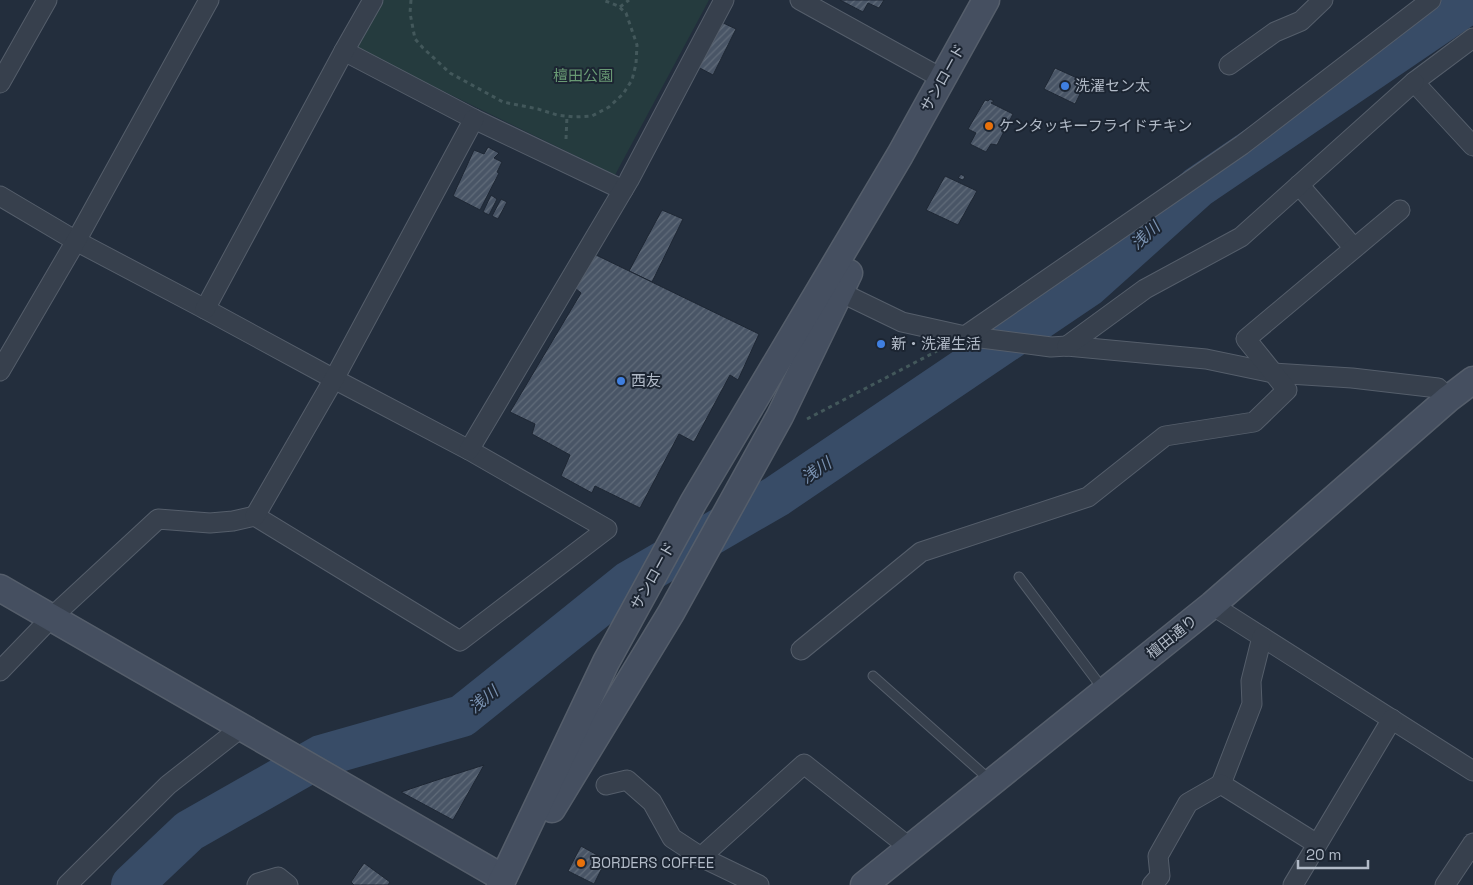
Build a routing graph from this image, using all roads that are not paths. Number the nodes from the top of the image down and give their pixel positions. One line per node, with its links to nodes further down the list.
1 (47, 0): 13 (street)
2 (209, 0): 21 (street)
3 (373, 0): 10 (street)
4 (724, 0): 18 (street)
5 (800, 0): 12 (street)
6 (986, 0): 12 (street, サンロード)
7 (1323, 0): 11 (street)
8 (1431, 0): 25 (street)
9 (1473, 38): 14 (street)
10 (344, 51): 15 (street); 24 (street)
11 (1228, 65)
12 (943, 79): 23 (street, サンロード)
13 (0, 82)
14 (1414, 82): 16 (street); 17 (street)
15 (474, 119): 18 (street); 29 (street)
16 (1473, 146)
17 (1299, 185): 22 (street); 26 (street)
18 (623, 190): 32 (street)
19 (0, 196): 21 (street)
20 (1400, 210): 22 (street)
21 (76, 241): 24 (street); 27 (street)
22 (1354, 248): 28 (street)
23 (832, 289): 25 (street); 53 (street, サンロード); 53 (street)
24 (205, 309): 29 (street)
25 (972, 337): 26 (street)
26 (1059, 347): 28 (street)
27 (0, 371)
28 (1273, 372): 31 (street); 39 (street)
29 (334, 379): 32 (street); 33 (street)
30 (1473, 380): 31 (street, 檀田通り)
31 (1448, 400): 36 (street, 檀田通り)
32 (469, 450): 33 (street)
33 (255, 516): 37 (street)
34 (1019, 577): 42 (lane)
35 (0, 588): 37 (street)
36 (1212, 605): 38 (street); 42 (street, 檀田通り)
37 (52, 617): 40 (street); 44 (street)
38 (1262, 637): 43 (street); 47 (street)
39 (801, 650)
40 (0, 671)
41 (873, 676): 46 (lane)
42 (1105, 691): 46 (street, 檀田通り)
43 (1392, 719): 45 (street); 50 (street)
44 (249, 731): 53 (street); 54 (street)
45 (1473, 771)
46 (992, 782): 51 (street, 檀田通り)
47 (1221, 784): 50 (street); 59 (street)
48 (606, 785): 52 (street)
49 (1473, 843): 61 (street)
50 (1318, 844): 60 (street)
51 (910, 848): 52 (street); 58 (street, 檀田通り)
52 (701, 857): 57 (street)
53 (502, 882)
54 (67, 885)
55 (257, 885): 56 (street)
56 (288, 885)
57 (759, 885)
58 (864, 885)
59 (1152, 885)
60 (1293, 885)
61 (1445, 885)

